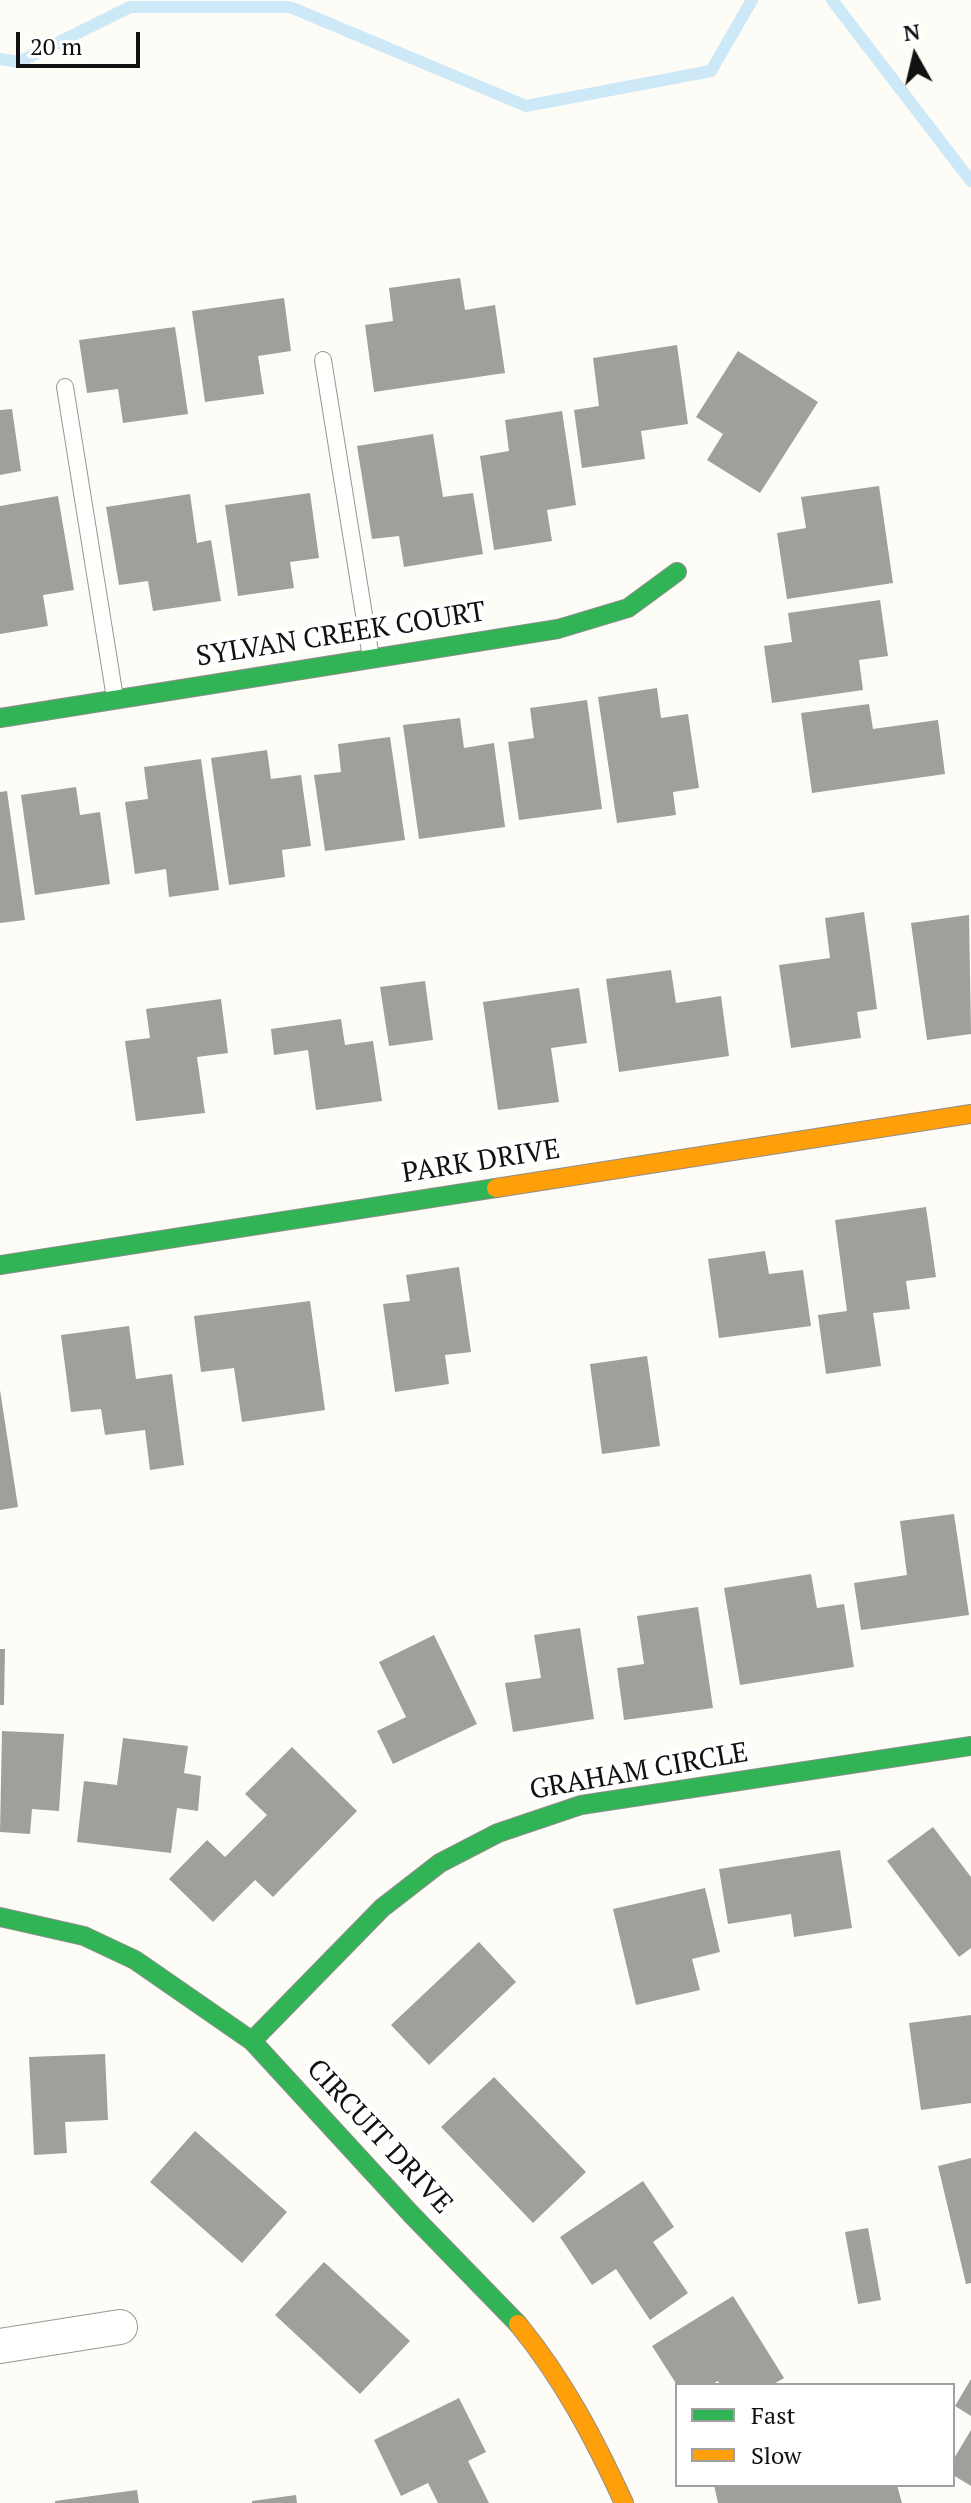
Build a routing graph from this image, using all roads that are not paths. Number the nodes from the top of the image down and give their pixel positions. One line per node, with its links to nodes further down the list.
1 (323, 360): 4 (lane)
2 (65, 387): 5 (lane)
3 (677, 572): 4 (street, SYLVAN CREEK COURT)
4 (371, 658): 5 (street, SYLVAN CREEK COURT)
5 (116, 699): 6 (street, SYLVAN CREEK COURT)
6 (0, 718)
7 (971, 1114): 8 (street, PARK DRIVE)
8 (0, 1265)
9 (971, 1746): 11 (street, GRAHAM CIRCLE)
10 (0, 1917): 11 (street, CIRCUIT DRIVE)
11 (252, 2041): 14 (street, CIRCUIT DRIVE)
12 (120, 2327): 13 (street)
13 (0, 2346)
14 (624, 2503)

